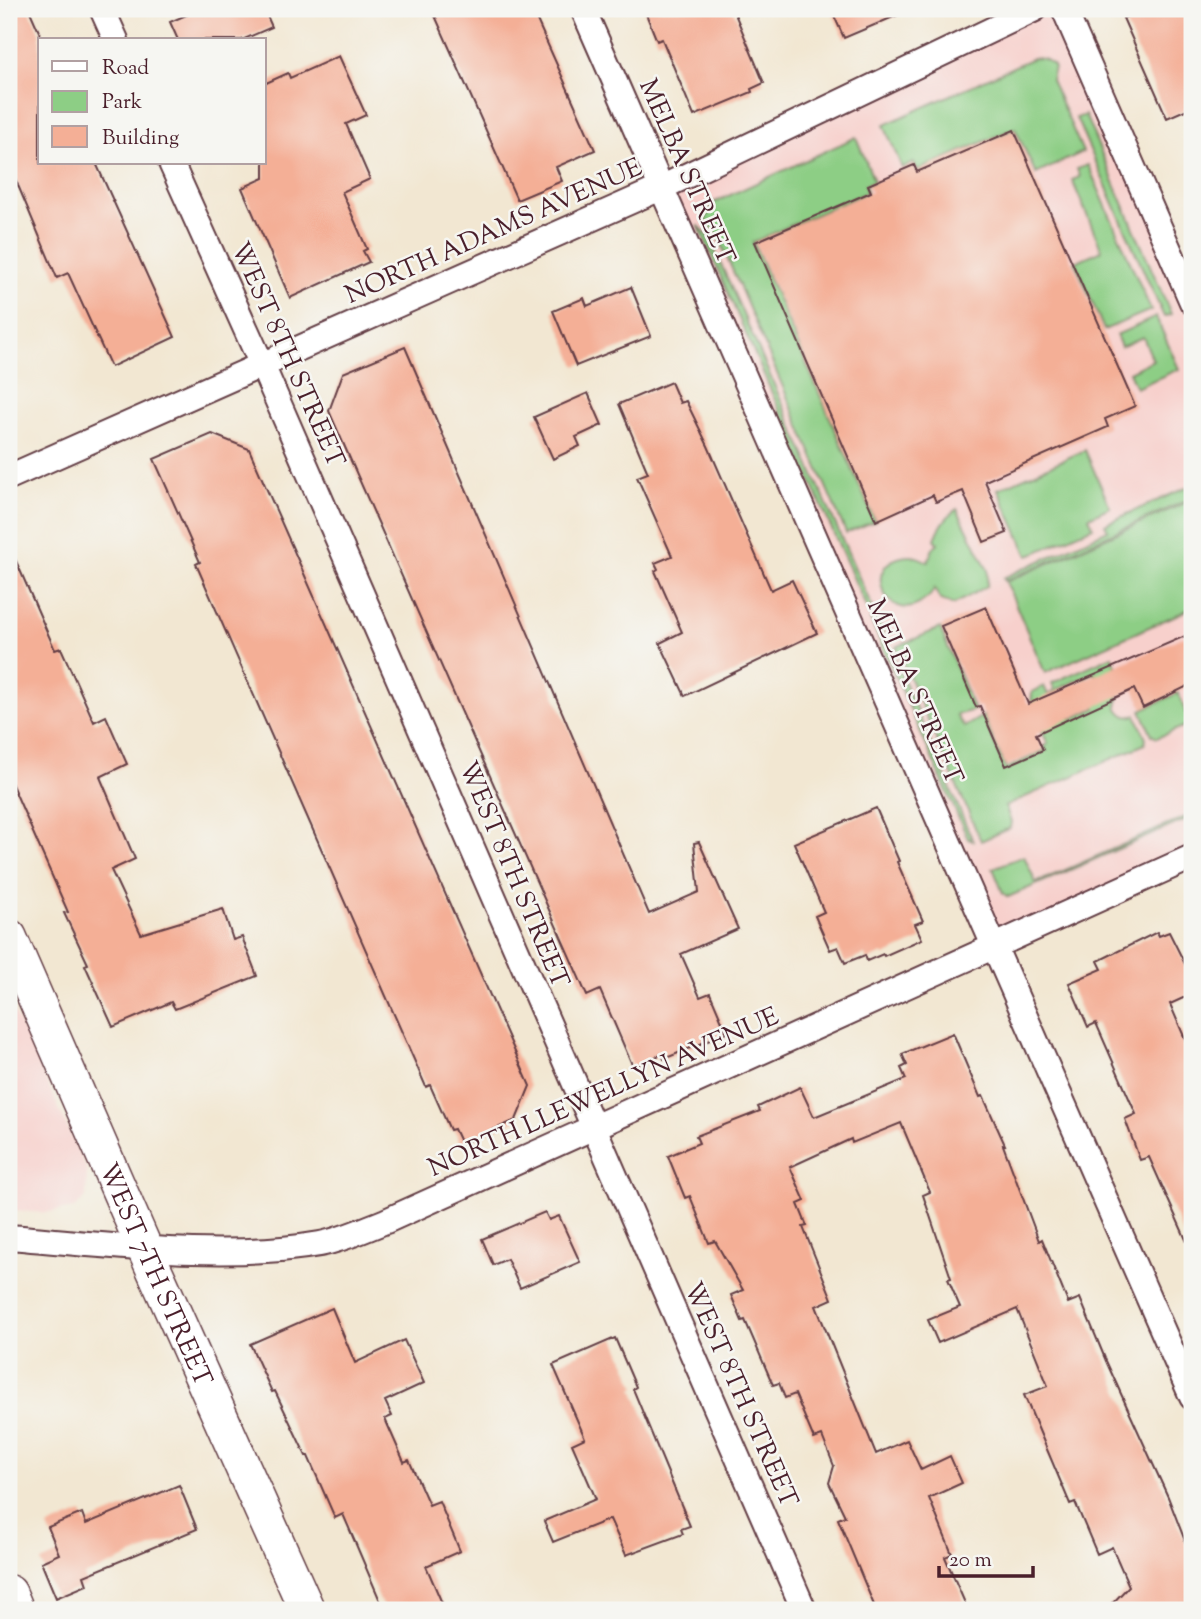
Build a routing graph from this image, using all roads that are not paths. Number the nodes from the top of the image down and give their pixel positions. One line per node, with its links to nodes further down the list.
1 (102, 9): 5 (street)
2 (583, 9): 7 (street, MELBA STREET)
3 (1035, 9): 7 (street, NORTH ADAMS AVENUE)
4 (1064, 9): 8 (street)
5 (115, 38)
6 (171, 164): 9 (street, WEST 8TH STREET)
7 (663, 187): 9 (street, NORTH ADAMS AVENUE); 13 (street, MELBA STREET)
8 (1192, 302)
9 (262, 365): 10 (street, NORTH ADAMS AVENUE); 14 (street, WEST 8TH STREET)
10 (9, 477)
11 (1192, 857): 13 (street, NORTH LLEWELLYN AVENUE)
12 (9, 937): 16 (street, WEST 7TH STREET)
13 (996, 947): 14 (street, NORTH LLEWELLYN AVENUE); 17 (street, MELBA STREET)
14 (593, 1129): 16 (street, NORTH LLEWELLYN AVENUE); 21 (street, WEST 8TH STREET)
15 (9, 1237): 16 (street, NORTH LLEWELLYN AVENUE)
16 (144, 1247): 20 (street, WEST 7TH STREET)
17 (1192, 1397)
18 (9, 1593): 19 (street)
19 (16, 1610)
20 (307, 1610)
21 (804, 1610)

